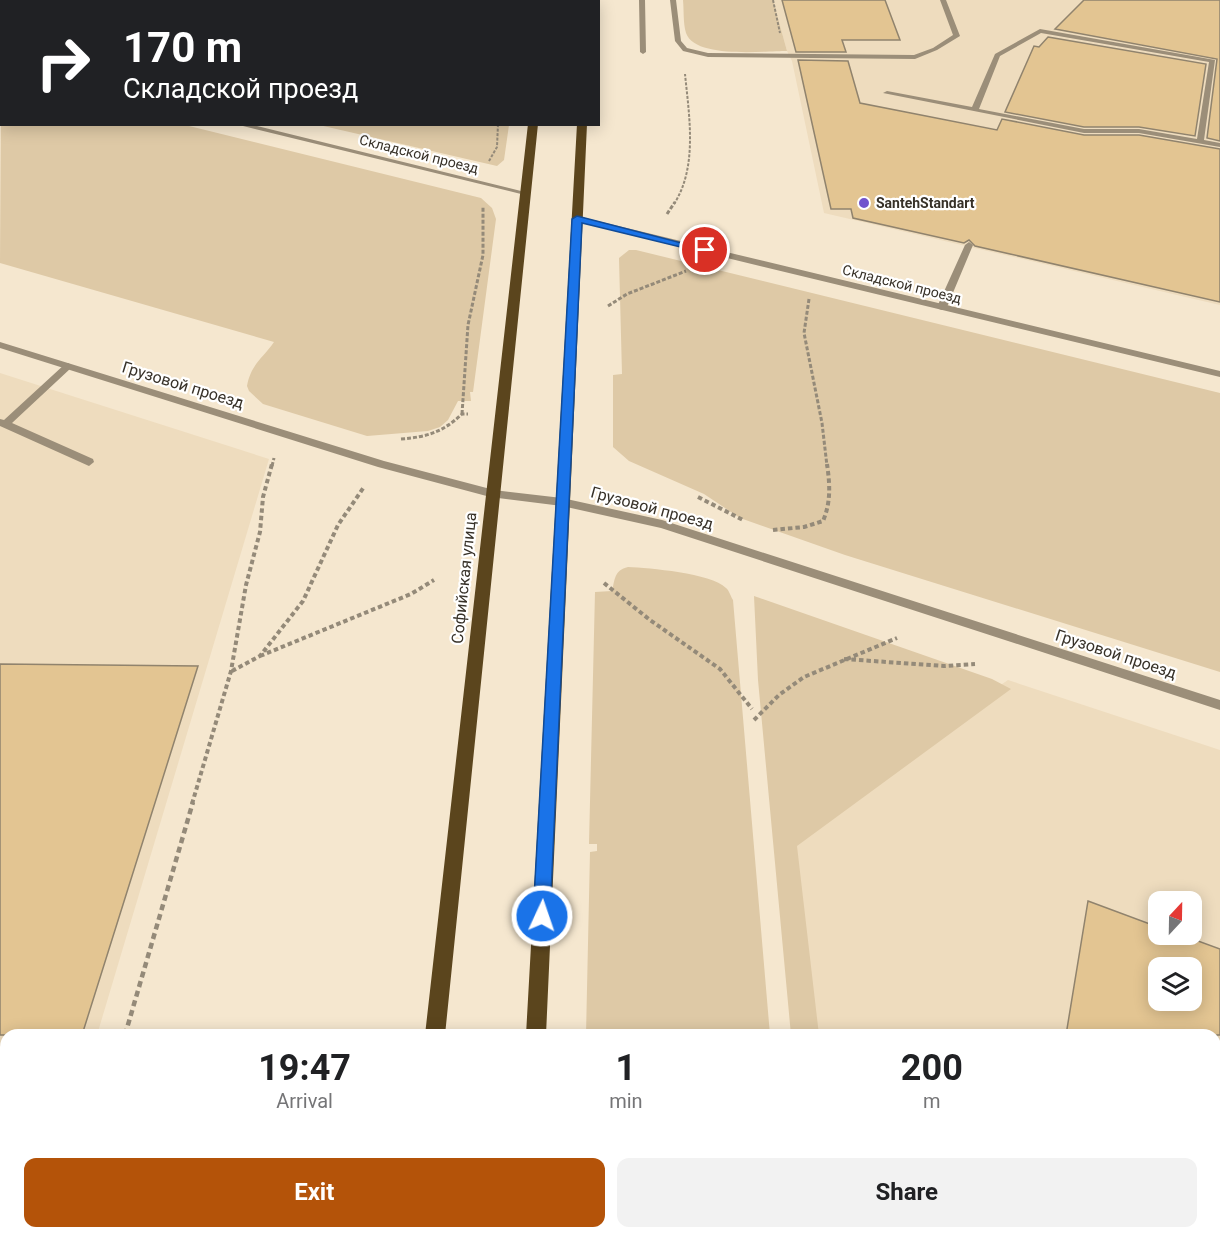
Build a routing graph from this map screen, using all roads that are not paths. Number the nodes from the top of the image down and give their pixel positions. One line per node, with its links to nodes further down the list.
1 (642, 0): 4 (street)
2 (674, 0): 3 (street)
3 (943, 0)
4 (643, 52)
5 (887, 93): 6 (street)
6 (975, 110): 10 (street); 10 (street)
7 (246, 126): 12 (street, Складской проезд)
8 (533, 126): 12 (main road, Софийская улица)
9 (582, 126): 13 (main road)
10 (1200, 142): 11 (street)
11 (1220, 145)
12 (525, 192): 21 (main road, Софийская улица)
13 (577, 219): 15 (street, Складской проезд); 22 (main road)
14 (969, 245): 15 (street)
15 (942, 307): 18 (street, Складской проезд)
16 (0, 345): 17 (street, Грузовой проезд)
17 (68, 366): 19 (street); 21 (street, Грузовой проезд)
18 (1220, 374)
19 (3, 423): 20 (street)
20 (89, 462)
21 (494, 494): 22 (street, Грузовой проезд); 24 (main road, Софийская улица)
22 (561, 502): 23 (street, Грузовой проезд); 25 (main road)
23 (1220, 705)
24 (436, 1029)
25 (536, 1029)

